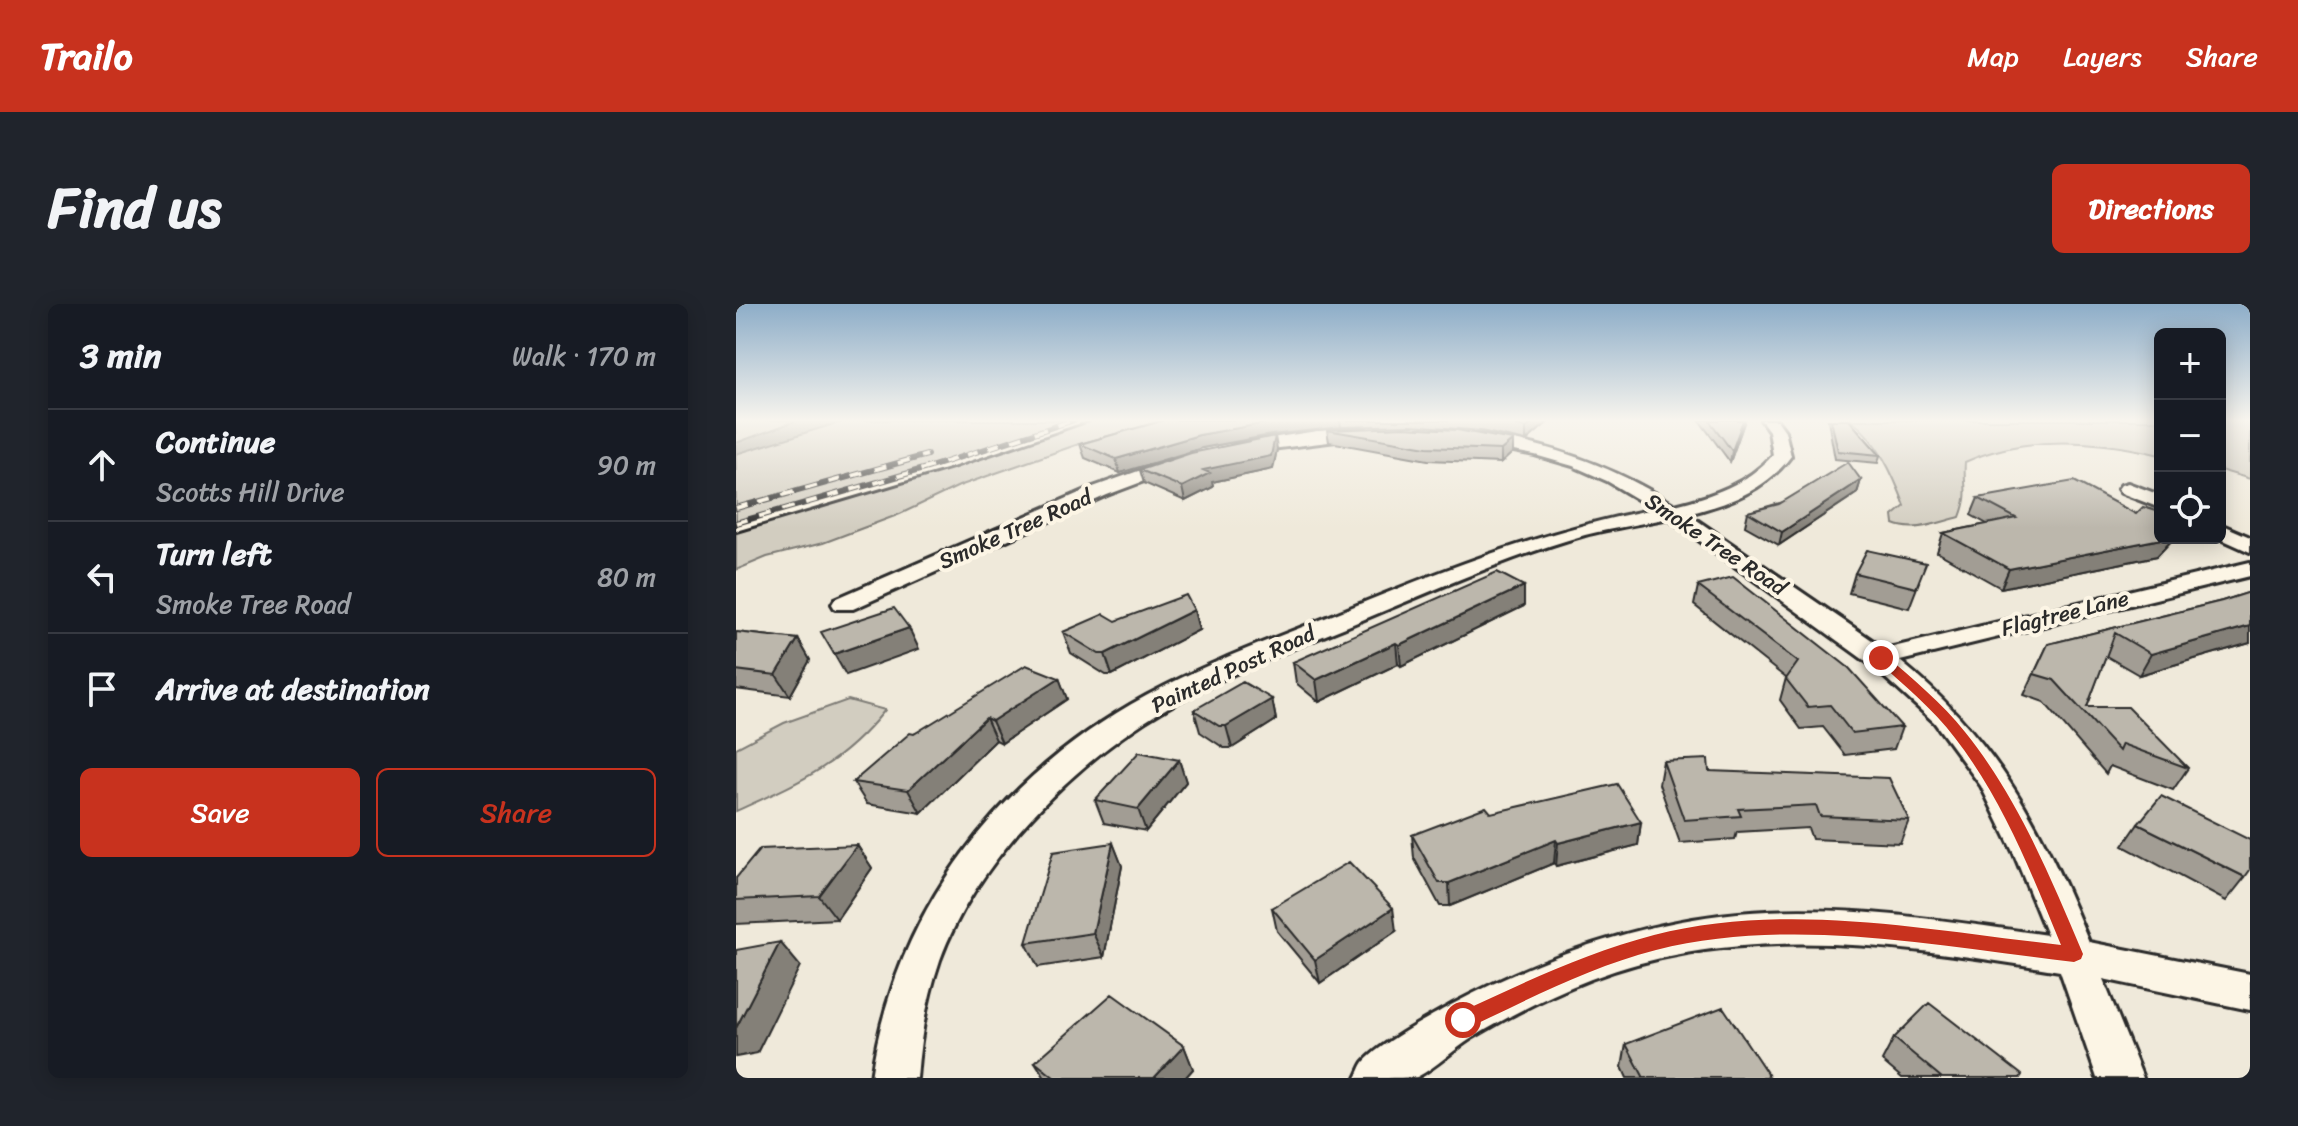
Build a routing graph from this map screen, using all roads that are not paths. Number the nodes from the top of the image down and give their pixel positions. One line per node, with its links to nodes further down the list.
1 (976, 456): 8 (lane)
2 (1203, 456): 12 (street, Smoke Tree Road)
3 (1557, 456): 7 (street, Smoke Tree Road)
4 (1782, 456): 7 (street, Painted Post Road)
5 (2128, 489): 6 (street)
6 (2154, 500)
7 (1668, 510): 13 (street, Smoke Tree Road); 16 (street, Painted Post Road)
8 (736, 528)
9 (2226, 533): 10 (street)
10 (2250, 546)
11 (2250, 569): 13 (street, Flagtree Lane)
12 (844, 604)
13 (1881, 658): 14 (street, Smoke Tree Road)
14 (2074, 954): 15 (street); 17 (street); 18 (street, Smoke Tree Road)
15 (2250, 992)
16 (894, 1078)
17 (1379, 1078)
18 (2120, 1078)

